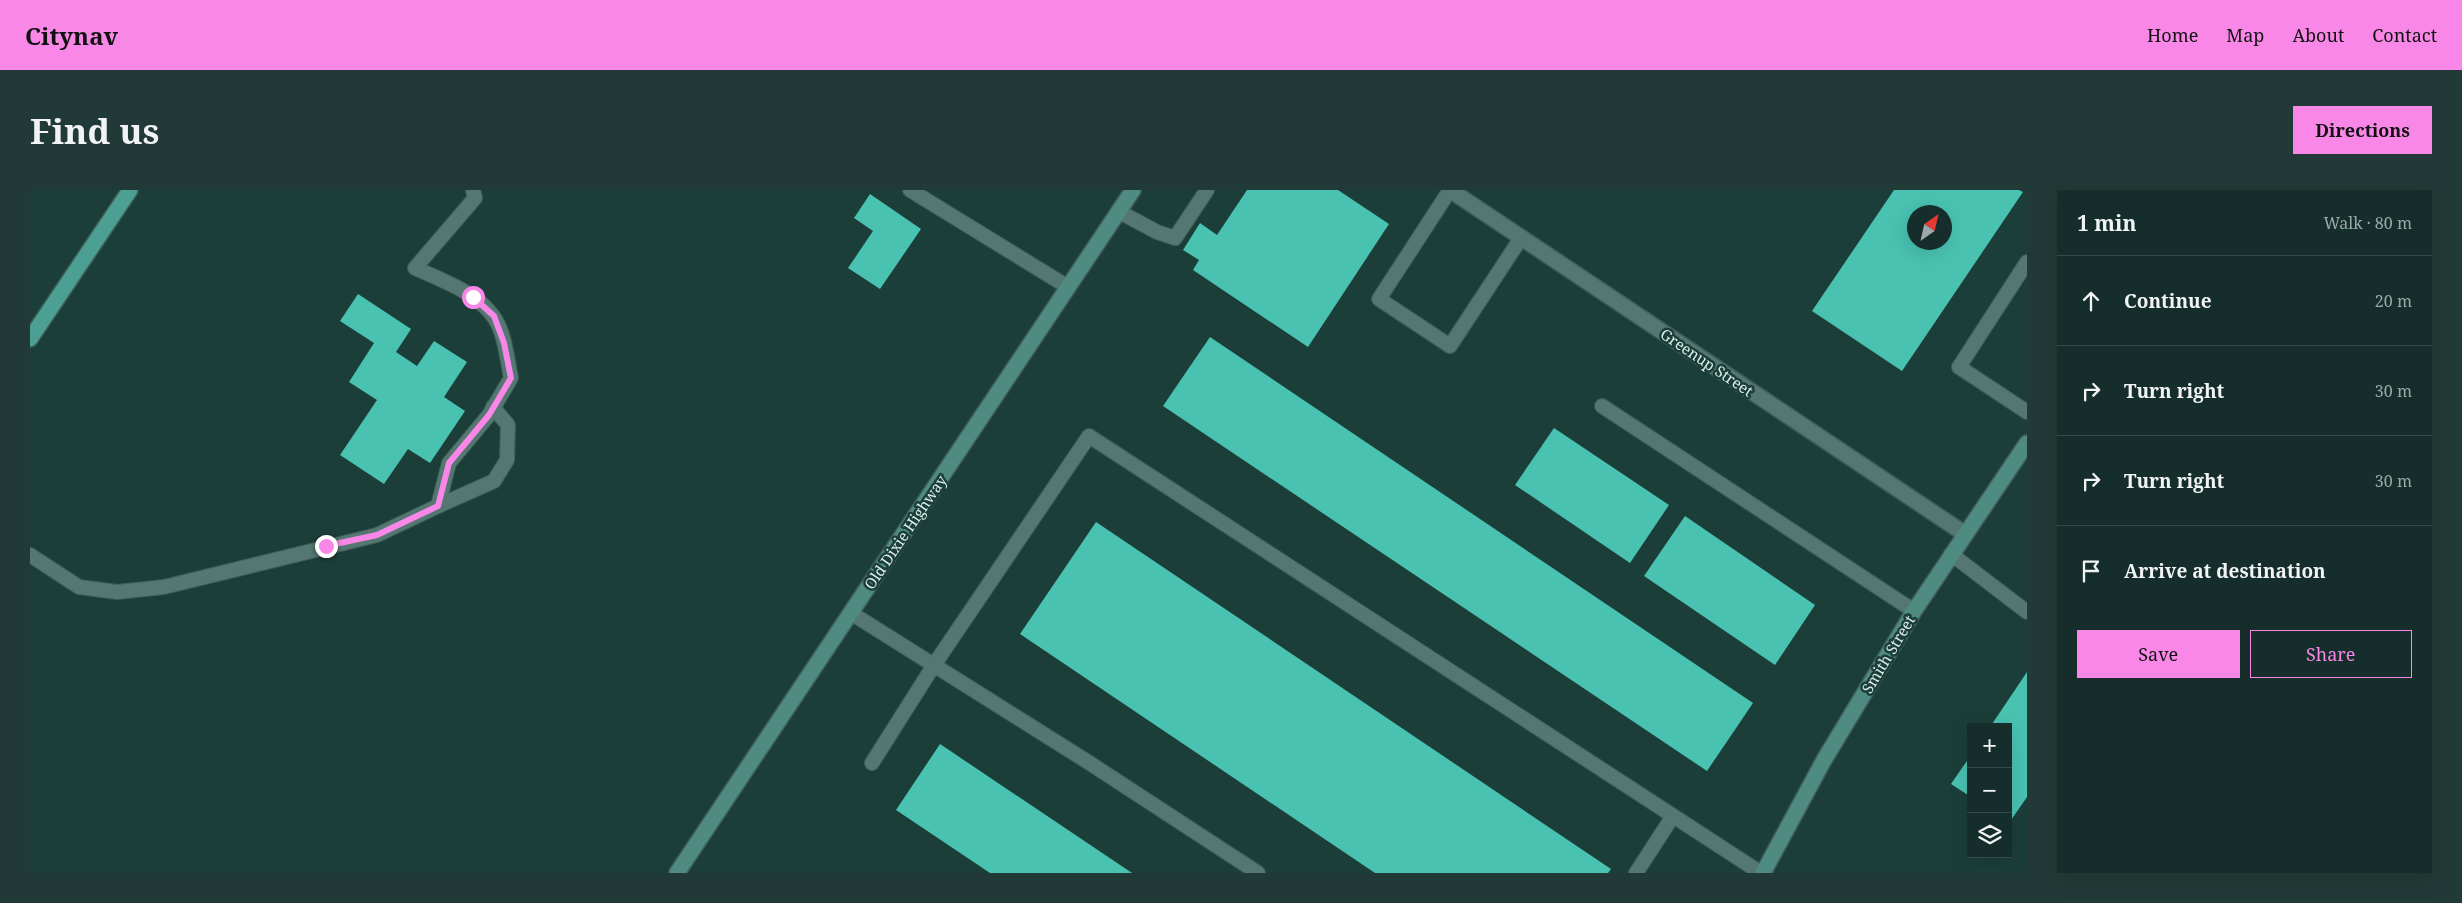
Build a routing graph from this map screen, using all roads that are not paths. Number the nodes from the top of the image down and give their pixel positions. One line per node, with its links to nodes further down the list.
1 (130, 190): 11 (main road)
2 (473, 190): 13 (lane)
3 (910, 190): 10 (lane)
4 (1133, 190): 7 (street, Old Dixie Highway)
5 (1207, 190): 7 (lane)
6 (1450, 190): 8 (street, Greenup Street); 8 (lane)
7 (1118, 211): 10 (street, Old Dixie Highway)
8 (1521, 238): 17 (street, Greenup Street)
9 (2027, 262): 14 (lane)
10 (1068, 287): 22 (street, Old Dixie Highway)
11 (30, 339)
12 (1602, 406): 20 (lane)
13 (493, 407): 16 (lane); 16 (lane)
14 (2027, 412)
15 (2027, 443): 17 (street, Smith Street)
16 (438, 506): 19 (lane)
17 (1965, 534): 18 (street, Smith Street)
18 (1951, 554): 20 (street, Smith Street); 21 (lane)
19 (30, 555)
20 (1914, 611): 29 (street, Smith Street)
21 (2027, 612)
22 (851, 613): 23 (lane); 26 (street, Old Dixie Highway)
23 (934, 665): 24 (lane); 25 (lane); 27 (lane)
24 (872, 764)
25 (1673, 816): 28 (lane); 29 (lane)
26 (677, 873)
27 (1258, 873)
28 (1636, 873)
29 (1762, 873)

